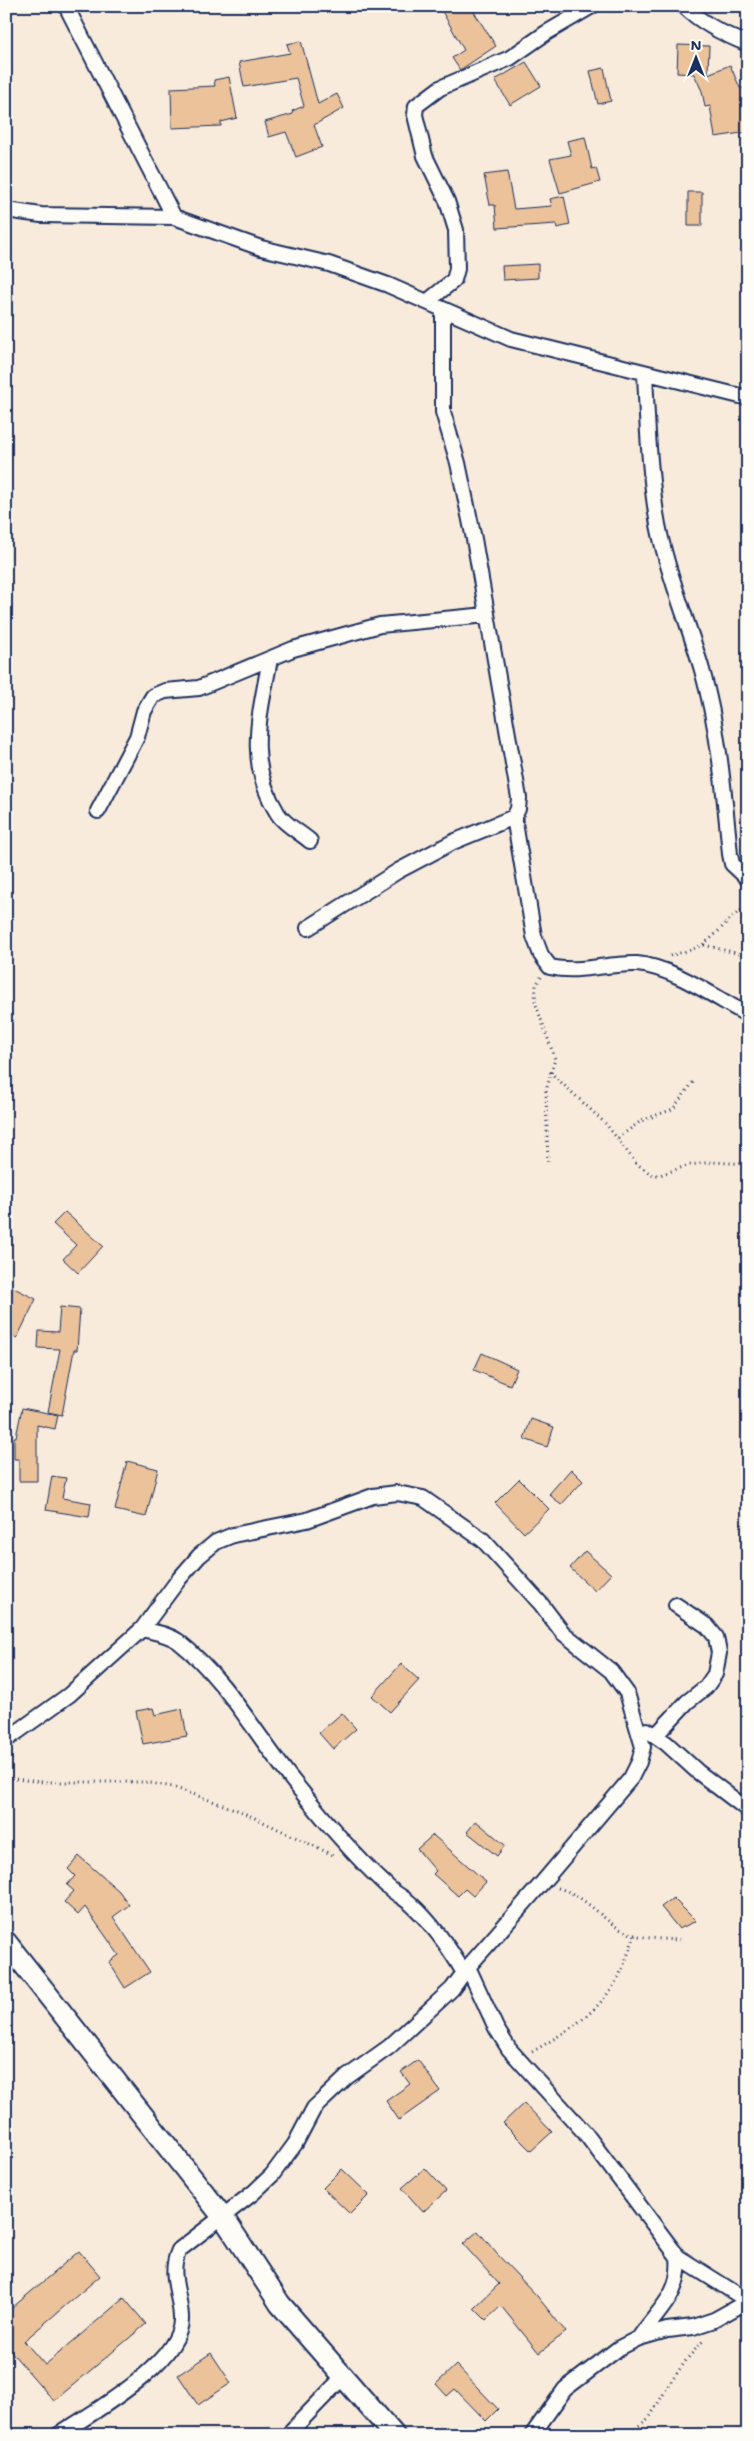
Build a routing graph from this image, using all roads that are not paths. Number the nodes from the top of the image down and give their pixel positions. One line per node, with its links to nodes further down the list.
1 (66, 6): 6 (street)
2 (592, 6): 7 (street)
3 (684, 6): 4 (street)
4 (748, 44)
5 (6, 210): 6 (street)
6 (174, 218): 7 (street)
7 (427, 302): 8 (street)
8 (443, 309): 9 (street); 11 (street)
9 (645, 373): 10 (street); 16 (street)
10 (748, 398)
11 (487, 615): 12 (street); 14 (street)
12 (270, 660): 13 (street); 15 (street)
13 (98, 811)
14 (514, 817): 17 (street); 18 (street)
15 (310, 841)
16 (748, 879)
17 (308, 928)
18 (748, 1015)
19 (676, 1605): 22 (street)
20 (142, 1629): 21 (street); 23 (street); 26 (street)
21 (638, 1726): 22 (street); 26 (street)
22 (656, 1735): 24 (street)
23 (6, 1740)
24 (748, 1810)
25 (6, 1942): 27 (main road)
26 (466, 1970): 27 (street); 28 (street)
27 (223, 2217): 30 (main road); 31 (street)
28 (678, 2257): 29 (street); 29 (street)
29 (639, 2338): 34 (street)
30 (343, 2377): 32 (street); 33 (main road)
31 (58, 2435)
32 (290, 2435)
33 (394, 2435)
34 (532, 2435)

